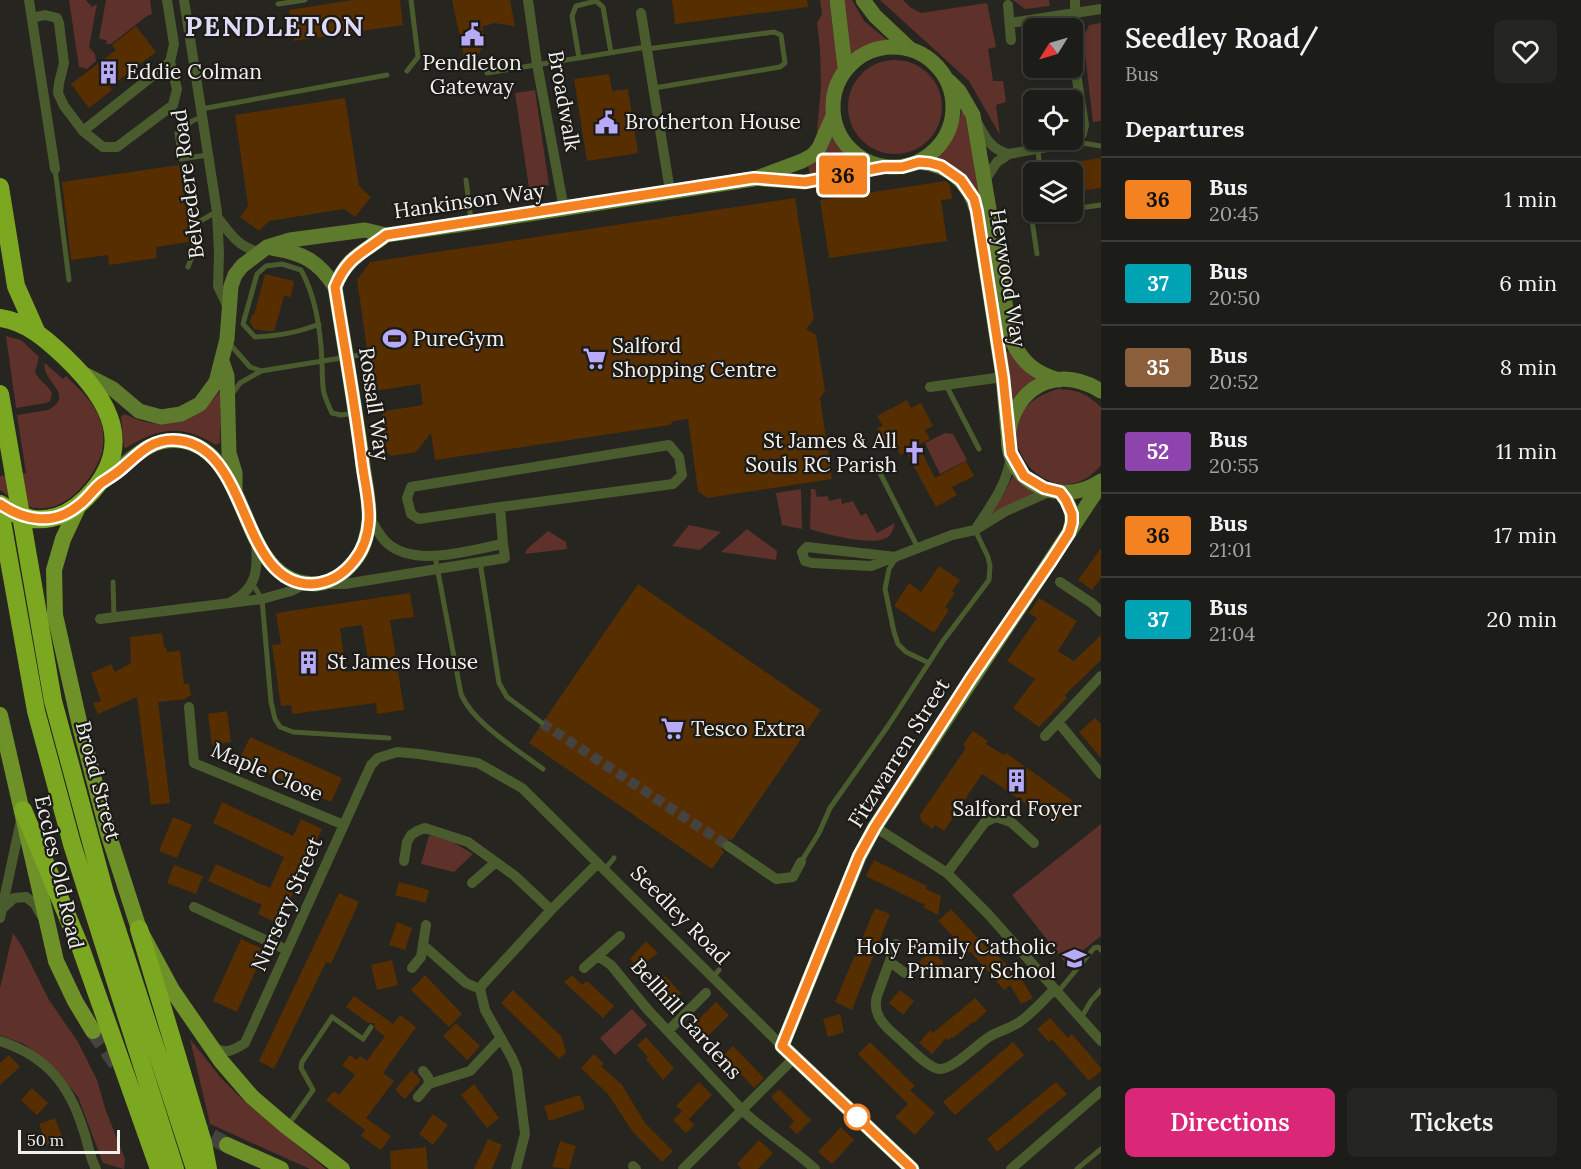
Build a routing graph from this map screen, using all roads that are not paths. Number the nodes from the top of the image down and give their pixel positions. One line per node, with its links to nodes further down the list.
1 (29, 0): 15 (street)
2 (167, 0): 23 (street)
3 (184, 0): 31 (street, Belvedere Road)
4 (305, 0): 10 (lane)
5 (411, 0): 26 (lane)
6 (528, 0): 24 (street, Broadwalk)
7 (837, 0): 25 (street)
8 (863, 0): 20 (street)
9 (1075, 0): 14 (street)
10 (278, 4)
11 (1008, 5): 17 (street)
12 (1101, 9): 14 (street)
13 (641, 13): 19 (street)
14 (1076, 13): 16 (street); 17 (street)
15 (32, 18): 34 (street); 43 (street)
16 (1074, 18)
17 (1010, 23): 18 (street)
18 (1011, 40)
19 (647, 48): 21 (lane); 30 (street); 30 (lane)
20 (910, 49): 25 (street); 29 (street)
21 (611, 53): 22 (lane); 22 (lane)
22 (579, 58): 24 (lane)
23 (170, 62): 34 (street); 34 (street)
24 (537, 64): 27 (lane); 51 (street, Broadwalk)
25 (845, 67): 33 (street)
26 (407, 71)
27 (487, 73)
28 (387, 75): 31 (lane)
29 (945, 76): 32 (street, Heywood Way); 40 (street)
30 (652, 88): 48 (street)
31 (202, 113): 39 (street, Belvedere Road); 39 (lane)
32 (973, 115): 38 (street); 46 (street, Heywood Way)
33 (833, 116): 42 (street); 44 (street, Hankinson Way)
34 (83, 131)
35 (1083, 143): 36 (lane)
36 (1101, 146)
37 (1038, 150): 38 (street); 41 (lane)
38 (1009, 154): 46 (street)
39 (208, 155): 52 (street, Belvedere Road)
40 (919, 162): 42 (street); 70 (street, Heywood Way)
41 (1040, 162)
42 (884, 167): 44 (street, Hankinson Way)
43 (55, 169): 59 (lane)
44 (754, 178): 48 (street, Hankinson Way)
45 (466, 180): 54 (lane)
46 (985, 180): 71 (street, Heywood Way)
47 (0, 187): 64 (highway)
48 (670, 191): 51 (street, Hankinson Way)
49 (1101, 205): 50 (lane)
50 (1083, 207)
51 (564, 209): 54 (street, Hankinson Way)
52 (217, 214): 56 (street); 58 (lane); 61 (street, Belvedere Road)
53 (1032, 222): 57 (lane)
54 (472, 223): 55 (street, Hankinson Way)
55 (386, 235): 56 (street, Hankinson Way); 60 (street)
56 (263, 250): 60 (street); 61 (street, Hankinson Way)
57 (1037, 254)
58 (188, 267)
59 (69, 280)
60 (335, 287): 78 (street, Rossall Way)
61 (228, 307): 65 (street, Belvedere Road)
62 (1, 318): 64 (highway)
63 (319, 324): 63 (lane); 78 (lane)
64 (36, 331): 69 (highway)
65 (226, 339): 67 (street, Belvedere Road); 68 (lane)
66 (372, 353): 68 (lane, bridge)
67 (222, 361): 69 (street); 77 (street)
68 (261, 371): 77 (lane)
69 (82, 373): 84 (highway)
70 (1003, 377): 73 (street); 79 (street, Heywood Way)
71 (1066, 380): 72 (street); 75 (street, Heywood Way); 79 (street)
72 (1101, 383)
73 (946, 385): 74 (street); 80 (lane)
74 (930, 387)
75 (1101, 391)
76 (0, 394): 177 (highway, Broad Street)
77 (228, 407): 86 (street)
78 (356, 412): 91 (street, Rossall Way)
79 (1008, 434): 81 (street, Heywood Way)
80 (979, 449)
81 (1011, 453): 85 (street); 92 (street)
82 (879, 471): 97 (lane)
83 (1101, 482): 85 (street); 93 (street, Fitzwarren Street)
84 (100, 484): 86 (street); 88 (highway)
85 (1055, 491): 92 (street); 93 (street)
86 (236, 492): 94 (street)
87 (0, 504): 88 (highway, bridge)
88 (79, 505): 141 (main road)
89 (500, 507): 89 (street); 95 (street)
90 (0, 510): 176 (highway, Broad Street)
91 (369, 517): 98 (street); 106 (street, Rossall Way)
92 (975, 530): 97 (street); 112 (lane)
93 (1069, 533): 125 (street, Fitzwarren Street)
94 (255, 538): 104 (street); 105 (street)
95 (503, 544): 96 (street); 100 (street)
96 (478, 548): 98 (street); 100 (lane)
97 (919, 549): 99 (street)
98 (435, 555): 101 (lane)
99 (896, 557): 99 (street); 112 (lane)
100 (480, 562): 101 (street); 117 (lane)
101 (437, 570): 106 (street); 121 (lane)
102 (113, 582): 110 (lane)
103 (1060, 582): 109 (street)
104 (252, 583): 107 (lane); 108 (street)
105 (305, 584): 106 (street); 107 (street)
106 (324, 584)
107 (262, 599): 108 (street); 119 (lane)
108 (228, 603): 110 (street)
109 (1101, 612)
110 (114, 617): 111 (street)
111 (100, 619)
112 (929, 663): 131 (lane)
113 (1101, 676): 116 (street)
114 (189, 707): 124 (street, Maple Close)
115 (0, 716): 123 (main road, Eccles Old Road)
116 (1058, 722): 118 (street); 122 (street)
117 (542, 723)
118 (1045, 736)
119 (389, 738)
120 (387, 754): 124 (street, Nursery Street); 132 (street, Seedley Road)
121 (543, 769)
122 (1101, 774)
123 (23, 810): 134 (street); 140 (main road, Eccles Old Road); 175 (highway)
124 (344, 825): 145 (street, Nursery Street)
125 (875, 827): 133 (street); 163 (street, Fitzwarren Street)
126 (1034, 843): 133 (street)
127 (728, 846): 131 (street)
128 (614, 858): 132 (lane)
129 (404, 861): 130 (street)
130 (496, 862): 135 (street); 137 (street)
131 (801, 862)
132 (602, 866): 137 (street); 163 (street, Seedley Road)
133 (947, 873): 153 (street)
134 (4, 882): 138 (street)
135 (472, 883)
136 (194, 907): 145 (street)
137 (551, 910): 152 (street)
138 (1, 913): 140 (street)
139 (426, 925): 144 (street)
140 (47, 926): 158 (main road, Eccles Old Road)
141 (139, 929): 164 (main road); 178 (highway)
142 (620, 936): 147 (street, Bellhill Gardens)
143 (896, 944): 148 (street)
144 (423, 945): 149 (street); 152 (street)
145 (287, 950): 164 (street, Nursery Street)
146 (1101, 950): 153 (lane)
147 (598, 956): 150 (street, Bellhill Gardens); 159 (street, Bellhill Gardens)
148 (890, 962): 151 (street); 153 (street)
149 (412, 968)
150 (584, 968)
151 (905, 973)
152 (480, 989): 160 (street)
153 (1057, 990): 156 (street)
154 (1101, 990): 156 (lane)
155 (706, 993): 159 (street)
156 (1081, 1018): 162 (street)
157 (371, 1027): 171 (lane)
158 (93, 1030)
159 (668, 1031): 170 (street, Bellhill Gardens)
160 (501, 1038): 167 (street); 181 (street)
161 (0, 1041): 174 (street)
162 (1101, 1041)
163 (782, 1046): 165 (street, Seedley Road)
164 (211, 1048): 171 (main road)
165 (794, 1059): 170 (street); 184 (street, Seedley Road)
166 (423, 1071): 167 (street)
167 (429, 1084): 169 (street)
168 (1101, 1092): 185 (street)
169 (418, 1097)
170 (742, 1110): 182 (street); 183 (street, Bellhill Gardens)
171 (287, 1127): 180 (main road)
172 (227, 1145): 179 (main road)
173 (1101, 1149): 186 (lane)
174 (96, 1169)
175 (159, 1169)
176 (175, 1169)
177 (195, 1169)
178 (208, 1169)
179 (281, 1169)
180 (342, 1169)
181 (516, 1169)
182 (683, 1169)
183 (815, 1169)
184 (912, 1169)
185 (1011, 1169)
186 (1077, 1169)

